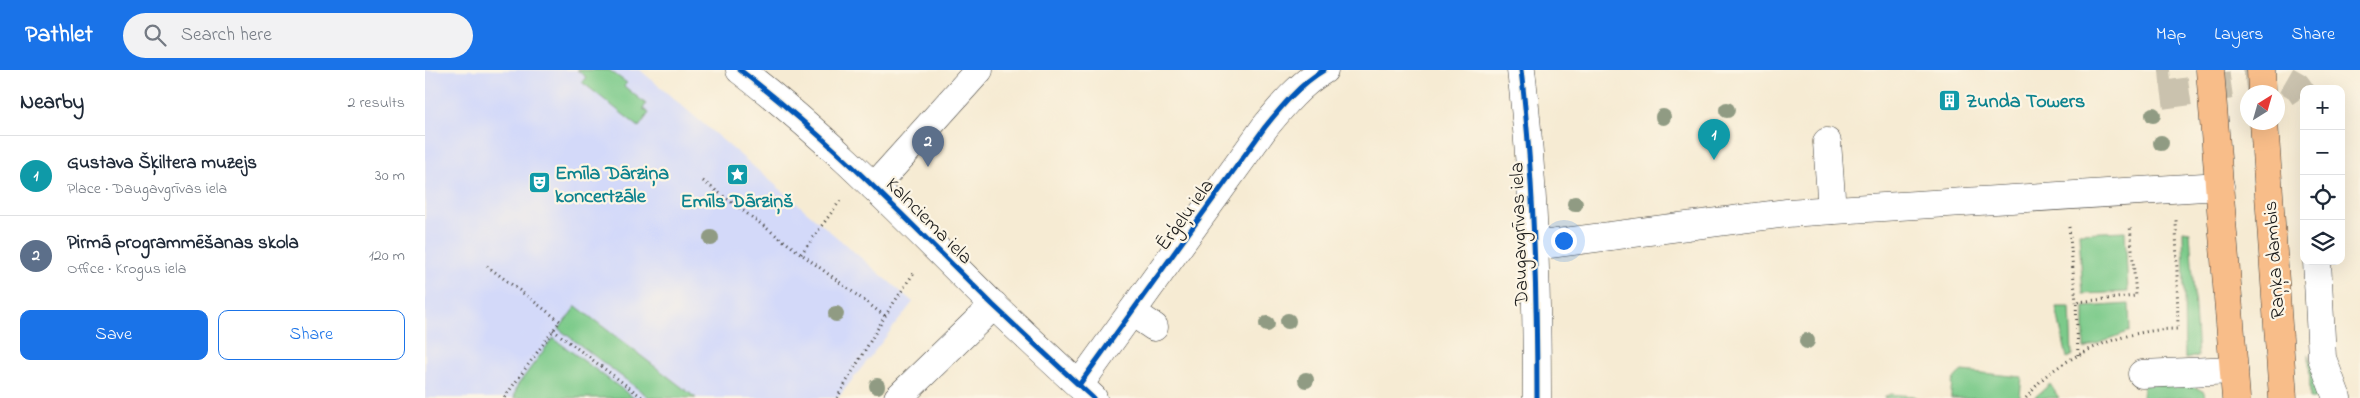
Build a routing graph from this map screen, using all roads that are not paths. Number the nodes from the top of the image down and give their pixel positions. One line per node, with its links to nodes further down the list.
1 (740, 70): 10 (street, Kalnciema iela)
2 (979, 70): 10 (street)
3 (1325, 70): 16 (street, Ērģeļu iela)
4 (1521, 70): 13 (street, Daugavgrīvas iela)
5 (2210, 70): 11 (main road)
6 (2261, 70): 7 (main road)
7 (2262, 85)
8 (2265, 130): 24 (main road, Raņķa dambis)
9 (1827, 142): 12 (street)
10 (875, 186): 15 (street, Kalnciema iela)
11 (2220, 186): 12 (street); 18 (main road)
12 (1832, 210): 13 (street)
13 (1534, 246): 22 (street, Daugavgrīvas iela)
14 (2317, 265): 25 (street)
15 (994, 306): 20 (street, Kalnciema iela); 21 (street)
16 (1132, 312): 17 (street); 20 (street, Ērģeļu iela)
17 (1154, 327)
18 (2234, 370): 19 (street); 23 (main road)
19 (2142, 374)
20 (1086, 392)
21 (897, 398)
22 (1537, 398)
23 (2236, 398)
24 (2283, 398)
25 (2337, 398)

